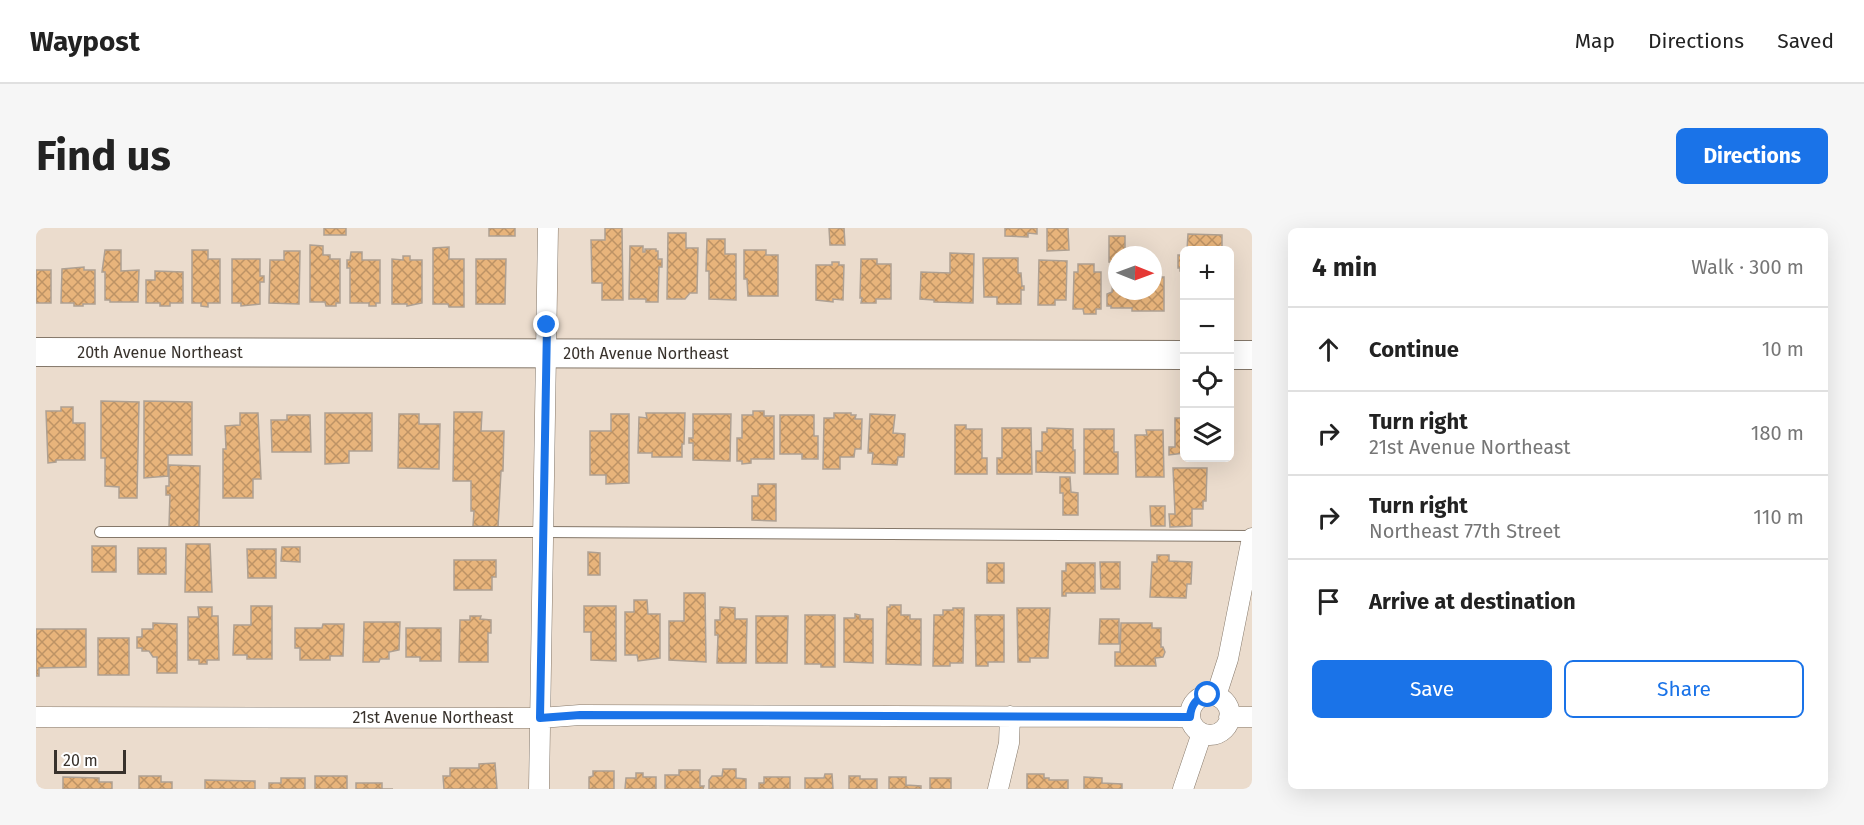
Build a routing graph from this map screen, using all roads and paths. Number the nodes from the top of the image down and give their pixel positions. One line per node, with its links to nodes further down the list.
1 (548, 228): 3 (street)
2 (36, 352): 3 (street, 20th Avenue Northeast)
3 (546, 353): 4 (street, 20th Avenue Northeast); 8 (street)
4 (1180, 355)
5 (1234, 355): 6 (street)
6 (1252, 355)
7 (100, 532): 8 (lane)
8 (542, 532): 9 (lane); 16 (street)
9 (1252, 537): 10 (street)
10 (1216, 696): 13 (street); 14 (street)
11 (1010, 716): 13 (street, 21st Avenue Northeast); 16 (street, 21st Avenue Northeast); 19 (street)
12 (36, 717): 16 (street, 21st Avenue Northeast)
13 (1190, 717): 17 (street)
14 (1229, 717): 15 (street); 17 (street)
15 (1252, 717)
16 (540, 718): 18 (street)
17 (1202, 733): 20 (street)
18 (539, 789)
19 (998, 789)
20 (1183, 789)

